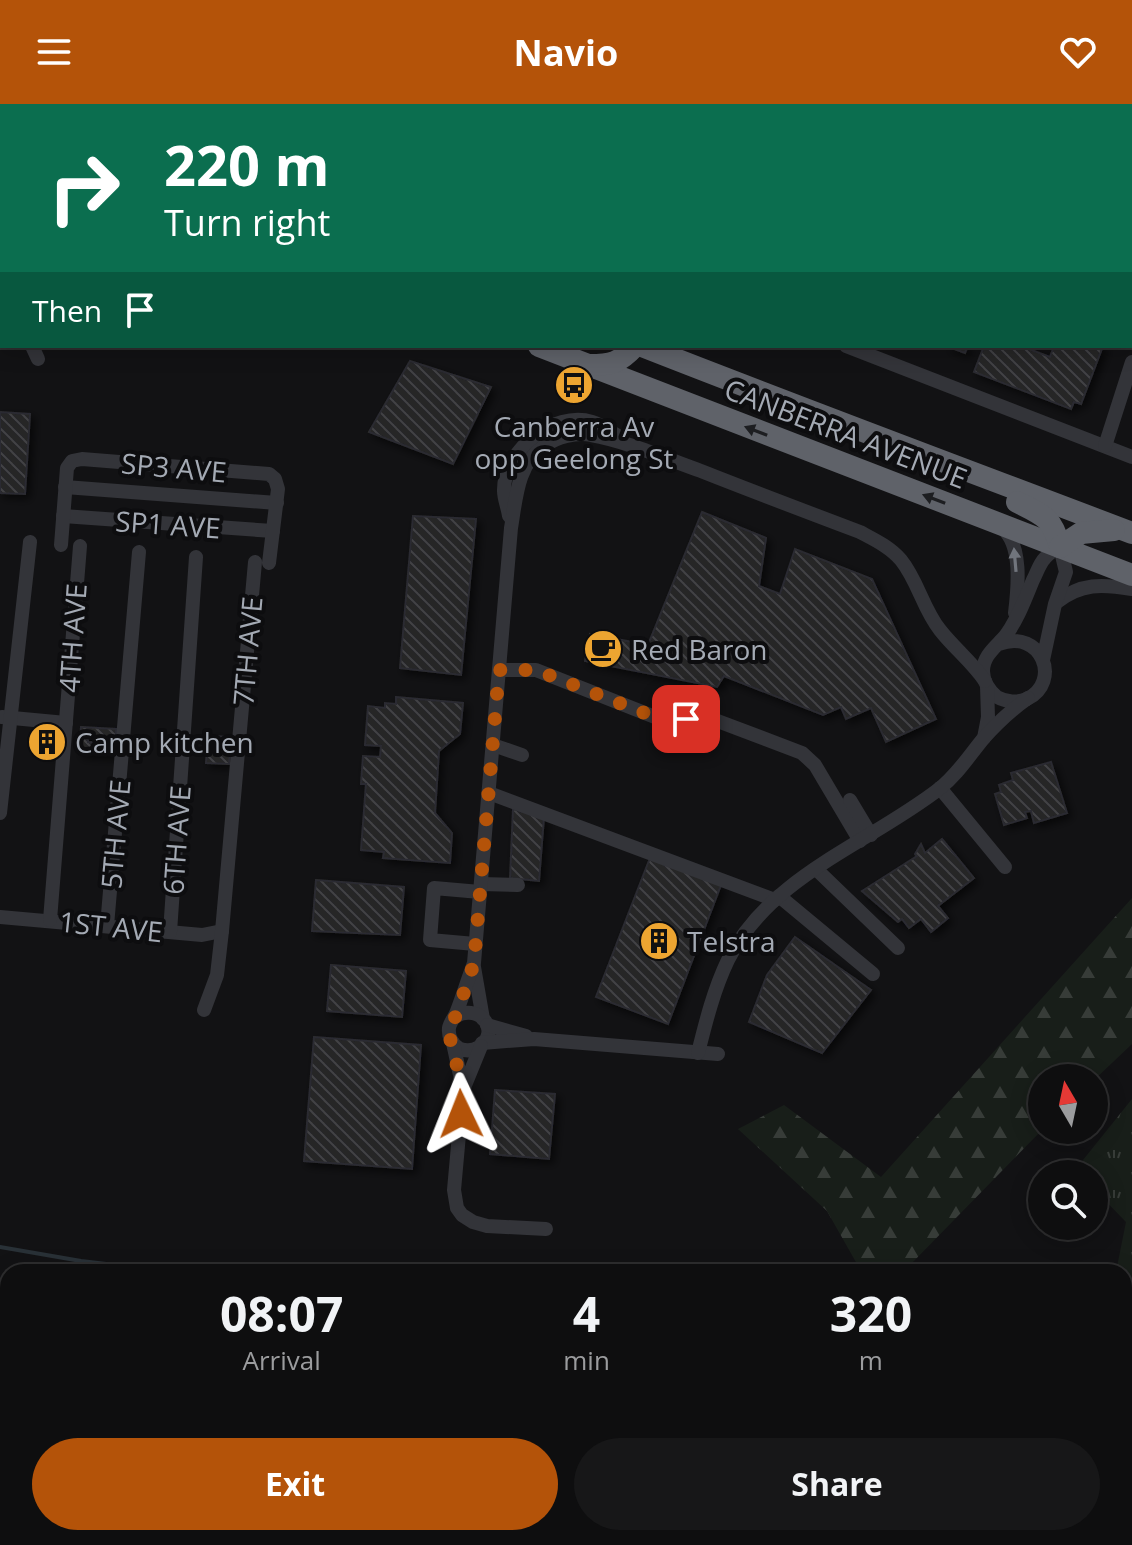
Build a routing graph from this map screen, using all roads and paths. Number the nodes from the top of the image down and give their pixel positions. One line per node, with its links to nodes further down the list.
1 (544, 348): 8 (highway, CANBERRA AVENUE)
2 (636, 348): 8 (highway)
3 (638, 348): 9 (highway)
4 (649, 348): 6 (highway, CANBERRA AVENUE)
5 (866, 350): 10 (street)
6 (676, 353): 12 (highway, CANBERRA AVENUE)
7 (1132, 362): 10 (street)
8 (588, 365): 9 (highway, CANBERRA AVENUE)
9 (669, 397): 15 (highway, CANBERRA AVENUE, one-way to 9)
10 (1105, 446): 11 (street)
11 (1132, 457)
12 (946, 462): 18 (highway, CANBERRA AVENUE); 22 (highway)
13 (65, 487): 14 (street); 14 (street, SP3 AVE); 16 (street)
14 (277, 503): 17 (street)
15 (976, 515): 22 (highway, CANBERRA AVENUE); 28 (street, one-way to 15)
16 (63, 516): 17 (street, SP1 AVE); 20 (street)
17 (273, 531): 53 (street, 7TH AVE)
18 (1127, 531): 22 (highway)
19 (30, 542): 35 (street)
20 (61, 545)
21 (80, 546): 36 (street, 4TH AVE)
22 (1060, 547): 25 (highway, CANBERRA AVENUE); 27 (street); 28 (street)
23 (139, 552): 52 (street, 5TH AVE)
24 (196, 557): 54 (street, 6TH AVE)
25 (1132, 575)
26 (1132, 589): 27 (street)
27 (1055, 604): 31 (street)
28 (1013, 625): 30 (street)
29 (940, 631): 30 (street); 32 (street); 33 (street)
30 (994, 648): 31 (street); 33 (street)
31 (1043, 660): 34 (street)
32 (499, 670): 38 (street); 44 (street)
33 (986, 684): 34 (street); 37 (street)
34 (1028, 698): 37 (street)
35 (5, 718): 36 (street); 43 (street)
36 (66, 723): 51 (street, 4TH AVE)
37 (984, 738): 40 (street)
38 (493, 745): 39 (street); 41 (street)
39 (522, 755)
40 (940, 788): 44 (street); 45 (street)
41 (489, 793): 48 (street); 49 (street)
42 (850, 800): 44 (street)
43 (0, 813)
44 (866, 838): 46 (street)
45 (1005, 867)
46 (816, 869): 49 (street); 56 (street)
47 (518, 885): 48 (street)
48 (480, 888): 55 (street); 55 (street)
49 (777, 898): 58 (street); 65 (street)
50 (0, 917): 51 (street, 1ST AVE)
51 (50, 920): 52 (street, 1ST AVE)
52 (107, 926): 54 (street, 1ST AVE)
53 (222, 931): 54 (street, 1ST AVE); 59 (street, 7TH AVE)
54 (170, 932)
55 (475, 944): 57 (street)
56 (898, 948)
57 (474, 963): 60 (street); 61 (street)
58 (873, 974)
59 (204, 1010)
60 (456, 1016): 61 (street); 63 (street)
61 (485, 1022): 62 (street); 64 (street)
62 (534, 1039): 64 (street); 65 (street)
63 (453, 1043): 64 (street); 67 (street)
64 (482, 1045): 67 (street)
65 (698, 1053): 66 (street)
66 (718, 1054)
67 (463, 1090): 68 (street)
68 (546, 1229)

